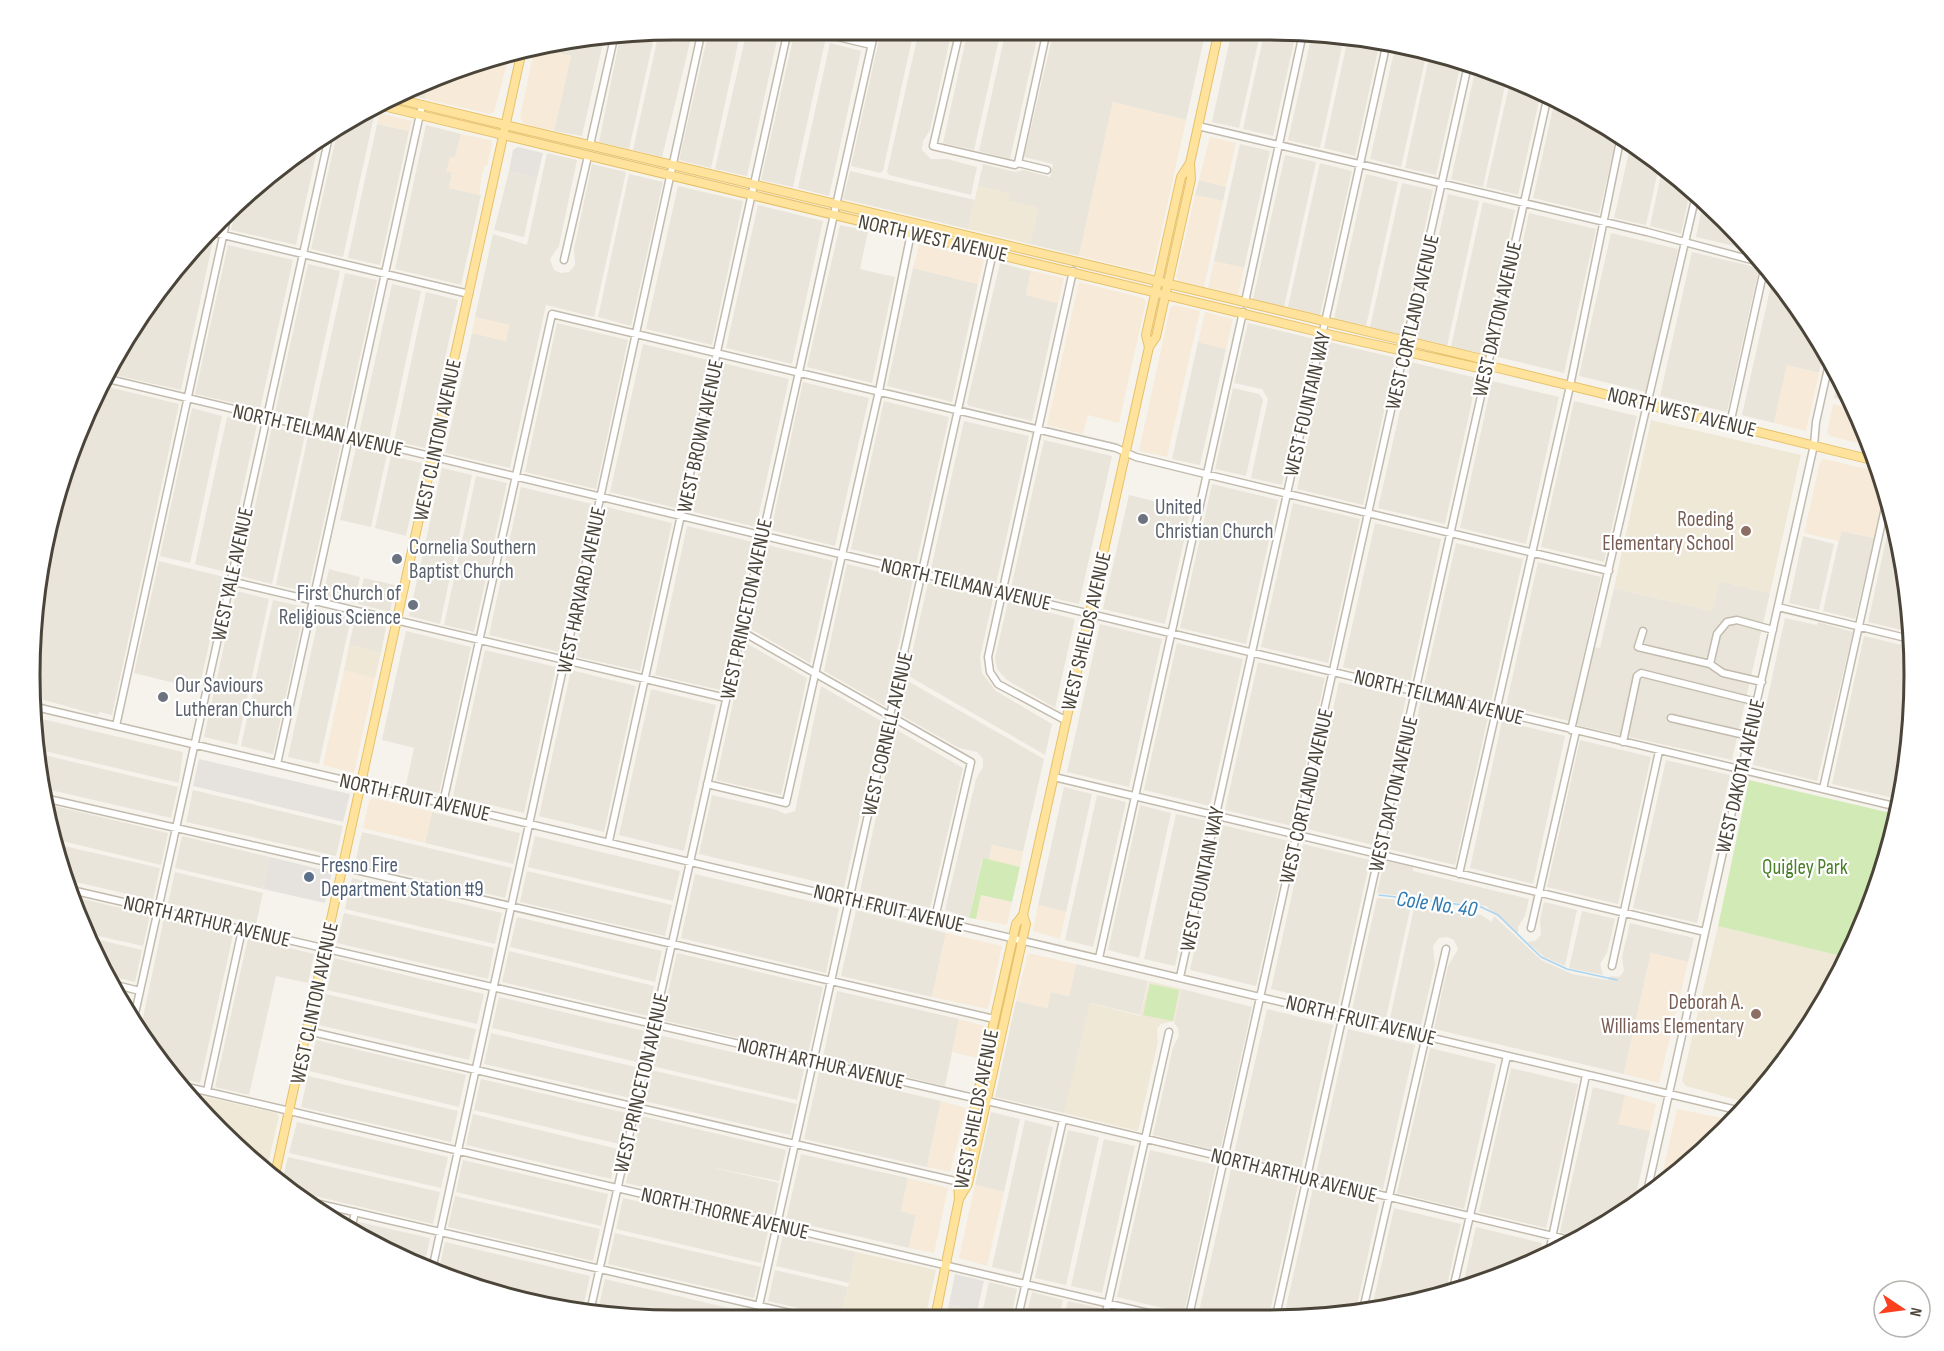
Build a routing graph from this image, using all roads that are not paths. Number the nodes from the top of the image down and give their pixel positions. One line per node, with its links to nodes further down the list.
1 (700, 40): 30 (street, WEST HARVARD AVENUE)
2 (786, 40): 34 (street, WEST BROWN AVENUE)
3 (850, 40): 10 (street)
4 (872, 40): 10 (street, WEST PRINCETON AVENUE)
5 (958, 40): 27 (street)
6 (1045, 40): 27 (street)
7 (1217, 40): 20 (main road, WEST SHIELDS AVENUE)
8 (1301, 42): 24 (street)
9 (613, 44): 23 (street)
10 (871, 45): 36 (street, WEST PRINCETON AVENUE)
11 (1385, 52): 29 (street, WEST FOUNTAIN WAY)
12 (520, 60): 19 (main road, WEST CLINTON AVENUE)
13 (1467, 72): 33 (street, WEST CORTLAND AVENUE)
14 (406, 101): 15 (main road, NORTH WEST AVENUE)
15 (422, 105): 18 (street); 19 (main road, NORTH WEST AVENUE)
16 (1546, 105): 37 (street, WEST DAYTON AVENUE)
17 (391, 108): 18 (main road, NORTH WEST AVENUE)
18 (420, 115): 21 (main road, NORTH WEST AVENUE); 53 (street)
19 (505, 126): 21 (main road, WEST CLINTON AVENUE); 23 (main road, NORTH WEST AVENUE)
20 (1198, 126): 24 (street); 28 (main road, WEST SHIELDS AVENUE)
21 (503, 135): 26 (main road, NORTH WEST AVENUE); 58 (main road, WEST CLINTON AVENUE)
22 (327, 145): 49 (street, WEST YALE AVENUE)
23 (590, 145): 30 (main road, NORTH WEST AVENUE)
24 (1278, 145): 29 (street); 60 (street)
25 (1619, 147): 40 (street)
26 (588, 156): 32 (main road, NORTH WEST AVENUE); 50 (street)
27 (1018, 163): 31 (street)
28 (1190, 163): 55 (main road, WEST SHIELDS AVENUE); 56 (main road, WEST SHIELDS AVENUE)
29 (1361, 163): 33 (street); 62 (street, WEST FOUNTAIN WAY)
30 (671, 165): 32 (street, WEST HARVARD AVENUE); 34 (main road, NORTH WEST AVENUE)
31 (1047, 170)
32 (670, 174): 35 (main road, NORTH WEST AVENUE); 64 (street, WEST HARVARD AVENUE)
33 (1443, 183): 37 (street); 65 (street, WEST CORTLAND AVENUE)
34 (753, 184): 35 (street, WEST BROWN AVENUE); 36 (main road, NORTH WEST AVENUE)
35 (752, 195): 39 (main road, NORTH WEST AVENUE); 68 (street, WEST BROWN AVENUE)
36 (834, 204): 39 (street, WEST PRINCETON AVENUE); 41 (main road, NORTH WEST AVENUE)
37 (1524, 204): 40 (street); 69 (street, WEST DAYTON AVENUE)
38 (1694, 204): 46 (street)
39 (832, 214): 43 (main road, NORTH WEST AVENUE); 70 (street, WEST PRINCETON AVENUE)
40 (1604, 222): 46 (street); 73 (street)
41 (913, 223): 43 (street); 47 (main road, NORTH WEST AVENUE)
42 (225, 227): 45 (street)
43 (911, 233): 48 (main road, NORTH WEST AVENUE); 74 (street)
44 (219, 234): 45 (street)
45 (223, 235): 49 (street); 75 (street)
46 (1685, 242): 51 (street); 76 (street)
47 (995, 243): 48 (street, WEST CORNELL AVENUE); 55 (main road, NORTH WEST AVENUE)
48 (993, 253): 52 (main road, NORTH WEST AVENUE); 77 (street, WEST CORNELL AVENUE)
49 (303, 254): 53 (street); 78 (street, WEST YALE AVENUE)
50 (564, 260)
51 (1748, 260)
52 (1073, 272): 57 (main road, NORTH WEST AVENUE); 80 (street)
53 (384, 274): 58 (street); 81 (street)
54 (1761, 276): 79 (street)
55 (1159, 281): 56 (main road, NORTH WEST AVENUE); 57 (main road, WEST SHIELDS AVENUE)
56 (1168, 284): 59 (main road, WEST SHIELDS AVENUE); 60 (main road, NORTH WEST AVENUE)
57 (1156, 292): 59 (main road, NORTH WEST AVENUE); 66 (main road, WEST SHIELDS AVENUE)
58 (470, 294): 84 (main road, WEST CLINTON AVENUE)
59 (1166, 294): 61 (main road, NORTH WEST AVENUE); 66 (main road, WEST SHIELDS AVENUE)
60 (1245, 302): 62 (main road, NORTH WEST AVENUE)
61 (1243, 312): 63 (main road, NORTH WEST AVENUE); 86 (street)
62 (1326, 322): 63 (street, WEST FOUNTAIN WAY); 65 (main road, NORTH WEST AVENUE)
63 (1323, 333): 67 (main road, NORTH WEST AVENUE); 88 (street, WEST FOUNTAIN WAY)
64 (638, 334): 68 (street); 87 (street); 89 (street, WEST HARVARD AVENUE)
65 (1407, 342): 67 (street, WEST CORTLAND AVENUE); 69 (main road, NORTH WEST AVENUE)
66 (1149, 347): 83 (main road, WEST SHIELDS AVENUE)
67 (1405, 351): 69 (main road, NORTH WEST AVENUE); 90 (street, WEST CORTLAND AVENUE)
68 (718, 353): 70 (street); 91 (street, WEST BROWN AVENUE)
69 (1486, 365): 73 (main road, NORTH WEST AVENUE); 93 (street, WEST DAYTON AVENUE)
70 (798, 372): 74 (street); 94 (street, WEST PRINCETON AVENUE)
71 (1827, 374): 82 (street, WEST DAKOTA AVENUE)
72 (114, 380): 75 (street, NORTH TEILMAN AVENUE)
73 (1570, 386): 76 (main road, NORTH WEST AVENUE); 96 (street)
74 (879, 391): 77 (street); 95 (street)
75 (187, 399): 78 (street, NORTH TEILMAN AVENUE); 127 (street)
76 (1649, 404): 79 (main road, NORTH WEST AVENUE); 97 (street)
77 (958, 411): 80 (street); 98 (street, WEST CORNELL AVENUE)
78 (266, 418): 81 (street, NORTH TEILMAN AVENUE); 99 (street, WEST YALE AVENUE)
79 (1730, 424): 82 (main road, NORTH WEST AVENUE)
80 (1039, 430): 83 (street); 100 (street)
81 (351, 436): 84 (street, NORTH TEILMAN AVENUE); 101 (street)
82 (1814, 445): 85 (main road, NORTH WEST AVENUE); 102 (street, WEST DAKOTA AVENUE)
83 (1126, 452): 86 (street); 103 (main road, WEST SHIELDS AVENUE)
84 (434, 457): 87 (street, NORTH TEILMAN AVENUE); 104 (main road, WEST CLINTON AVENUE)
85 (1865, 458)
86 (1205, 474): 88 (street); 109 (street)
87 (516, 476): 89 (street, NORTH TEILMAN AVENUE); 111 (street)
88 (1287, 493): 90 (street); 112 (street, WEST FOUNTAIN WAY)
89 (601, 497): 91 (street, NORTH TEILMAN AVENUE); 113 (street, WEST HARVARD AVENUE)
90 (1369, 512): 93 (street); 115 (street, WEST CORTLAND AVENUE)
91 (682, 516): 94 (street, NORTH TEILMAN AVENUE); 117 (street, WEST BROWN AVENUE)
92 (1883, 517): 105 (street)
93 (1448, 533): 96 (street); 119 (street, WEST DAYTON AVENUE)
94 (762, 535): 95 (street, NORTH TEILMAN AVENUE); 107 (street, WEST PRINCETON AVENUE)
95 (842, 554): 98 (street, NORTH TEILMAN AVENUE); 116 (street)
96 (1532, 554): 97 (street); 123 (street)
97 (1609, 571): 128 (street)
98 (922, 574): 100 (street, NORTH TEILMAN AVENUE); 124 (street, WEST CORNELL AVENUE)
99 (230, 581): 101 (street); 131 (street, WEST YALE AVENUE)
100 (1003, 592): 103 (street, NORTH TEILMAN AVENUE); 126 (street)
101 (314, 601): 104 (street); 133 (street)
102 (1778, 607): 105 (street); 106 (street, WEST DAKOTA AVENUE)
103 (1090, 613): 109 (street, NORTH TEILMAN AVENUE); 126 (main road, WEST SHIELDS AVENUE)
104 (397, 621): 111 (street); 136 (main road, WEST CLINTON AVENUE)
105 (1860, 627): 110 (street); 138 (street)
106 (1773, 630): 114 (street); 118 (street, WEST DAKOTA AVENUE)
107 (741, 631): 116 (street); 120 (street, WEST PRINCETON AVENUE)
108 (1642, 631): 114 (street)
109 (1170, 632): 112 (street, NORTH TEILMAN AVENUE); 139 (street)
110 (1902, 637)
111 (479, 640): 113 (street); 141 (street)
112 (1251, 652): 115 (street, NORTH TEILMAN AVENUE); 143 (street, WEST FOUNTAIN WAY)
113 (565, 660): 117 (street); 144 (street, WEST HARVARD AVENUE)
114 (1710, 664): 118 (street)
115 (1334, 672): 119 (street, NORTH TEILMAN AVENUE); 146 (street, WEST CORTLAND AVENUE)
116 (815, 674): 124 (street); 137 (street)
117 (645, 680): 120 (street); 147 (street, WEST BROWN AVENUE)
118 (1762, 682): 121 (street, WEST DAKOTA AVENUE)
119 (1416, 692): 123 (street, NORTH TEILMAN AVENUE); 148 (street, WEST DAYTON AVENUE)
120 (726, 698): 137 (street, WEST PRINCETON AVENUE)
121 (1757, 702): 129 (street, WEST DAKOTA AVENUE); 130 (street)
122 (42, 708): 127 (street, NORTH FRUIT AVENUE)
123 (1497, 711): 128 (street, NORTH TEILMAN AVENUE); 151 (street)
124 (891, 717): 154 (street, WEST CORNELL AVENUE); 159 (street)
125 (1671, 718): 129 (street)
126 (1065, 720): 135 (main road, WEST SHIELDS AVENUE)
127 (116, 726): 131 (street, NORTH FRUIT AVENUE)
128 (1573, 730): 130 (street, NORTH TEILMAN AVENUE); 152 (street)
129 (1749, 736): 134 (street, WEST DAKOTA AVENUE)
130 (1623, 742): 132 (street, NORTH TEILMAN AVENUE)
131 (194, 745): 133 (street, NORTH FRUIT AVENUE); 145 (street, WEST YALE AVENUE)
132 (1659, 751): 134 (street, NORTH TEILMAN AVENUE); 157 (street)
133 (277, 764): 136 (street, NORTH FRUIT AVENUE)
134 (1742, 769): 138 (street, NORTH TEILMAN AVENUE); 162 (street, WEST DAKOTA AVENUE)
135 (1054, 777): 139 (street); 158 (main road, WEST SHIELDS AVENUE)
136 (361, 784): 141 (street, NORTH FRUIT AVENUE); 150 (main road, WEST CLINTON AVENUE)
137 (707, 784): 149 (street, WEST PRINCETON AVENUE)
138 (1823, 789): 142 (street, NORTH TEILMAN AVENUE)
139 (1134, 796): 143 (street); 168 (street)
140 (53, 800): 145 (street)
141 (443, 803): 144 (street, NORTH FRUIT AVENUE)
142 (1890, 805)
143 (1216, 815): 146 (street); 170 (street, WEST FOUNTAIN WAY)
144 (529, 824): 147 (street, NORTH FRUIT AVENUE); 155 (street, WEST HARVARD AVENUE)
145 (177, 826): 150 (street); 156 (street, WEST YALE AVENUE)
146 (1298, 834): 148 (street); 175 (street, WEST CORTLAND AVENUE)
147 (609, 841): 149 (street, NORTH FRUIT AVENUE)
148 (1380, 854): 151 (street); 177 (street, WEST DAYTON AVENUE)
149 (690, 861): 154 (street, NORTH FRUIT AVENUE); 165 (street, WEST PRINCETON AVENUE)
150 (344, 867): 155 (street); 166 (main road, WEST CLINTON AVENUE)
151 (1459, 874): 152 (street)
152 (1539, 892): 157 (street); 160 (street)
153 (79, 893): 156 (street, NORTH ARTHUR AVENUE)
154 (850, 899): 159 (street, NORTH FRUIT AVENUE); 171 (street, WEST CORNELL AVENUE)
155 (512, 906): 165 (street); 173 (street, WEST HARVARD AVENUE)
156 (157, 910): 161 (street, NORTH ARTHUR AVENUE); 174 (street, WEST YALE AVENUE)
157 (1624, 913): 162 (street); 169 (street)
158 (1023, 915): 163 (main road, WEST SHIELDS AVENUE); 164 (main road, WEST SHIELDS AVENUE)
159 (935, 918): 163 (street, NORTH FRUIT AVENUE)
160 (1531, 928)
161 (242, 930): 166 (street, NORTH ARTHUR AVENUE); 189 (street)
162 (1705, 932): 190 (street, WEST DAKOTA AVENUE)
163 (1013, 937): 164 (street, NORTH FRUIT AVENUE); 178 (main road, WEST SHIELDS AVENUE)
164 (1023, 940): 168 (street, NORTH FRUIT AVENUE); 185 (main road, WEST SHIELDS AVENUE)
165 (672, 944): 171 (street); 179 (street, WEST PRINCETON AVENUE)
166 (326, 948): 173 (street, NORTH ARTHUR AVENUE); 180 (main road, WEST CLINTON AVENUE)
167 (1446, 949): 182 (street)
168 (1099, 958): 170 (street, NORTH FRUIT AVENUE)
169 (1612, 966)
170 (1180, 977): 175 (street, NORTH FRUIT AVENUE)
171 (832, 980): 178 (street); 184 (street, WEST CORNELL AVENUE)
172 (123, 987): 174 (street)
173 (493, 988): 179 (street, NORTH ARTHUR AVENUE); 186 (street, WEST HARVARD AVENUE)
174 (140, 991): 176 (street, WEST YALE AVENUE)
175 (1262, 996): 177 (street, NORTH FRUIT AVENUE); 200 (street, WEST CORTLAND AVENUE)
176 (136, 1009)
177 (1343, 1017): 182 (street, NORTH FRUIT AVENUE); 202 (street, WEST DAYTON AVENUE)
178 (994, 1019): 185 (main road); 191 (main road, WEST SHIELDS AVENUE)
179 (654, 1024): 184 (street, NORTH ARTHUR AVENUE); 193 (street, WEST PRINCETON AVENUE)
180 (308, 1031): 186 (street); 195 (main road, WEST CLINTON AVENUE)
181 (1169, 1032): 197 (street)
182 (1427, 1036): 183 (street, NORTH FRUIT AVENUE); 207 (street)
183 (1507, 1056): 187 (street, NORTH FRUIT AVENUE); 211 (street)
184 (814, 1062): 191 (street, NORTH ARTHUR AVENUE); 198 (street, WEST CORNELL AVENUE)
185 (996, 1062): 192 (main road, WEST SHIELDS AVENUE)
186 (475, 1068): 193 (street); 199 (street, WEST HARVARD AVENUE)
187 (1586, 1075): 190 (street, NORTH FRUIT AVENUE); 215 (street)
188 (193, 1088): 189 (street, NORTH THORNE AVENUE)
189 (207, 1091): 195 (street, NORTH THORNE AVENUE)
190 (1670, 1094): 194 (street, NORTH FRUIT AVENUE); 204 (street, WEST DAKOTA AVENUE)
191 (977, 1099): 192 (street, NORTH ARTHUR AVENUE); 203 (main road, WEST SHIELDS AVENUE)
192 (987, 1101): 196 (street, NORTH ARTHUR AVENUE); 205 (main road, WEST SHIELDS AVENUE)
193 (636, 1105): 198 (street); 206 (street, WEST PRINCETON AVENUE)
194 (1732, 1109)
195 (290, 1111): 199 (street, NORTH THORNE AVENUE); 201 (main road, WEST CLINTON AVENUE)
196 (1064, 1120): 197 (street, NORTH ARTHUR AVENUE); 221 (street)
197 (1145, 1139): 200 (street, NORTH ARTHUR AVENUE); 223 (street)
198 (796, 1143): 203 (street); 213 (street, WEST CORNELL AVENUE)
199 (458, 1149): 206 (street, NORTH THORNE AVENUE); 214 (street, WEST HARVARD AVENUE)
200 (1225, 1158): 202 (street, NORTH ARTHUR AVENUE); 233 (street, WEST CORTLAND AVENUE)
201 (276, 1169)
202 (1305, 1178): 207 (street, NORTH ARTHUR AVENUE); 234 (street, WEST DAYTON AVENUE)
203 (958, 1181): 205 (street); 208 (main road, WEST SHIELDS AVENUE)
204 (1649, 1183)
205 (968, 1184): 208 (main road, WEST SHIELDS AVENUE)
206 (618, 1188): 213 (street, NORTH THORNE AVENUE); 220 (street, WEST PRINCETON AVENUE)
207 (1387, 1198): 211 (street, NORTH ARTHUR AVENUE); 224 (street)
208 (959, 1199): 219 (main road, WEST SHIELDS AVENUE)
209 (327, 1206): 210 (street)
210 (355, 1212): 212 (street); 214 (street)
211 (1469, 1217): 215 (street, NORTH ARTHUR AVENUE); 222 (street)
212 (353, 1222)
213 (778, 1225): 219 (street, NORTH THORNE AVENUE); 226 (street, WEST CORNELL AVENUE)
214 (440, 1233): 218 (street, WEST HARVARD AVENUE); 220 (street)
215 (1553, 1236): 216 (street, NORTH ARTHUR AVENUE); 217 (street)
216 (1562, 1238)
217 (1551, 1244)
218 (434, 1263)
219 (947, 1263): 221 (street, NORTH THORNE AVENUE); 229 (main road, WEST SHIELDS AVENUE)
220 (600, 1268): 225 (street, WEST PRINCETON AVENUE); 226 (street)
221 (1026, 1283): 223 (street, NORTH THORNE AVENUE); 230 (street)
222 (1454, 1283)
223 (1108, 1302): 231 (street); 232 (street, NORTH THORNE AVENUE)
224 (1364, 1303)
225 (592, 1305)
226 (759, 1306): 227 (street, WEST CORNELL AVENUE); 228 (street)
227 (758, 1310)
228 (778, 1310)
229 (937, 1310)
230 (1020, 1310)
231 (1106, 1310)
232 (1138, 1310)
233 (1190, 1310)
234 (1277, 1310)

